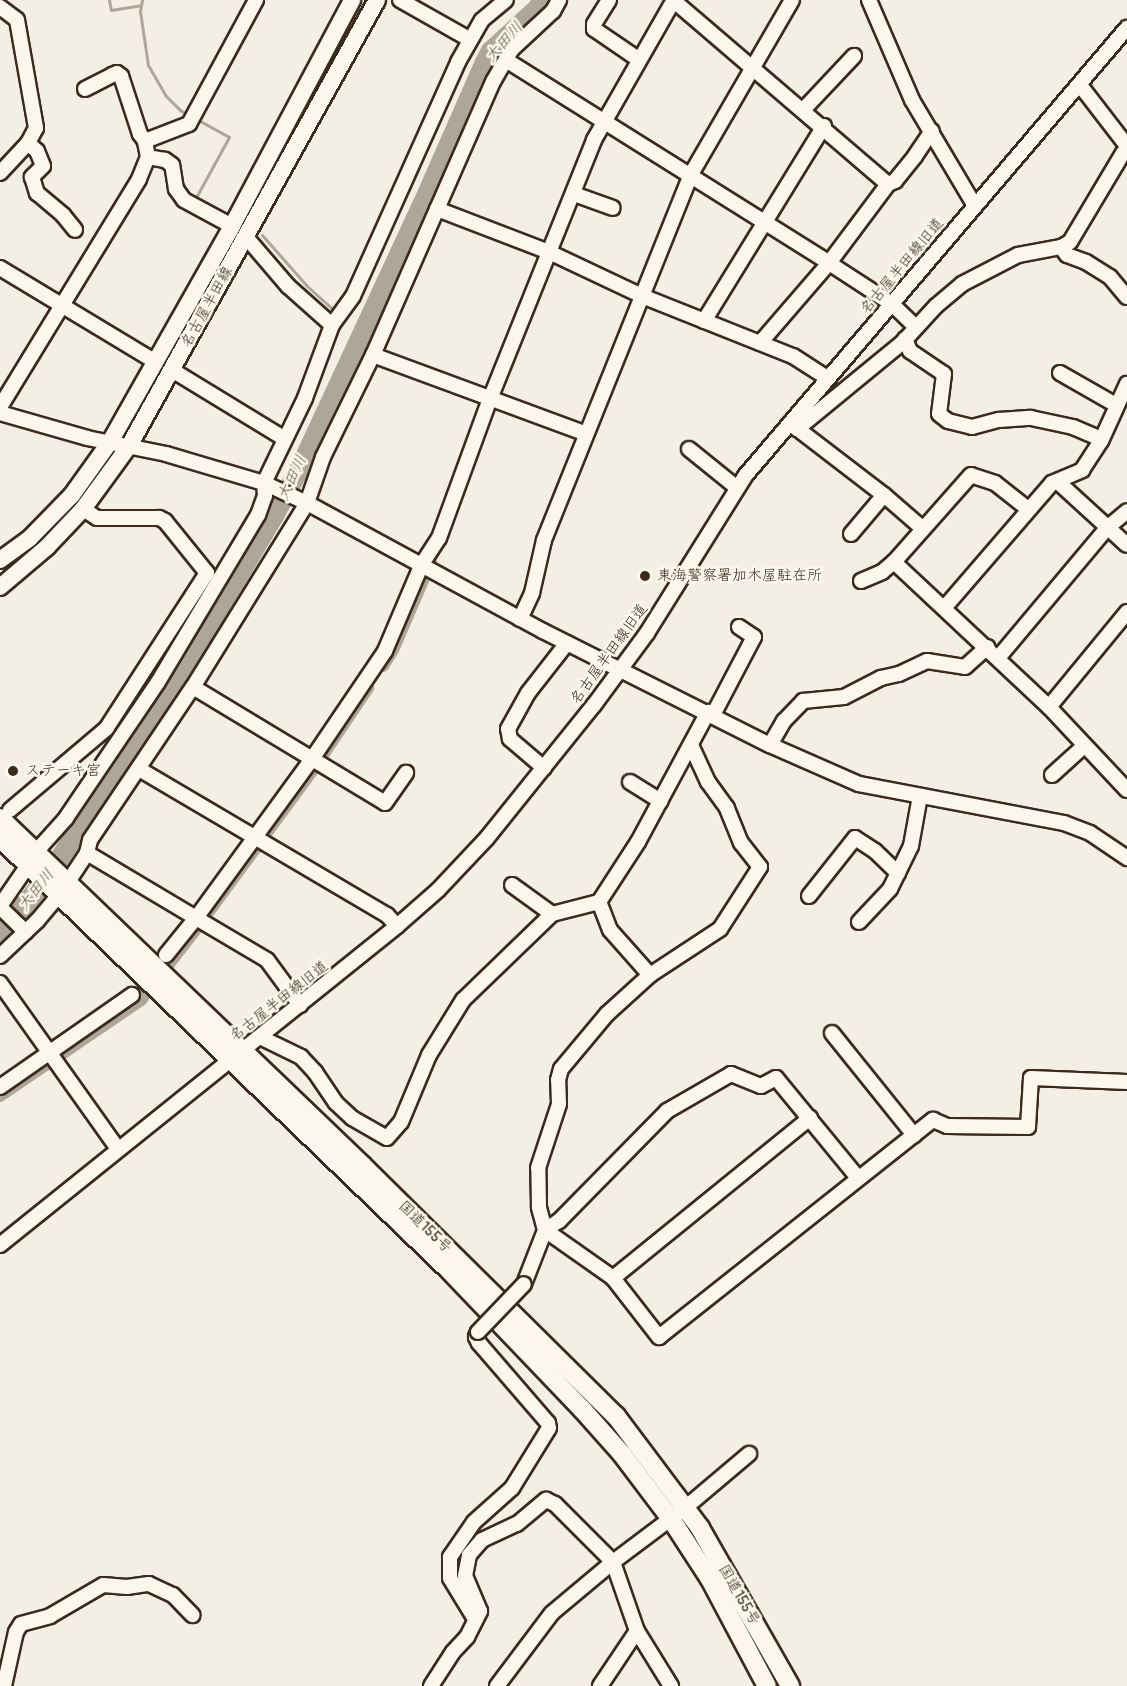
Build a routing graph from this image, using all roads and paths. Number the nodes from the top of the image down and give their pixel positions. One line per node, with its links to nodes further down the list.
1 (256, 0): 24 (street)
2 (352, 0): 37 (main road, 名古屋半田線)
3 (377, 0): 39 (main road, 名古屋半田線)
4 (400, 0): 13 (street)
5 (506, 0): 13 (street)
6 (559, 0): 16 (street)
7 (609, 0): 15 (street)
8 (674, 0): 15 (street); 17 (street)
9 (792, 0): 17 (street)
10 (869, 0): 23 (street)
11 (0, 7): 25 (street)
12 (1127, 28): 18 (street, 名古屋半田線旧道)
13 (469, 39): 49 (street)
14 (854, 56): 20 (street)
15 (639, 59): 21 (street)
16 (506, 60): 21 (street); 35 (street)
17 (753, 66): 20 (street); 30 (street)
18 (1080, 85): 26 (street); 33 (street, 名古屋半田線旧道)
19 (85, 88): 24 (street)
20 (804, 109): 22 (street)
21 (604, 120): 30 (street); 32 (street)
22 (824, 126): 31 (street); 36 (street)
23 (932, 131): 31 (street); 33 (street)
24 (145, 141): 28 (street)
25 (28, 143): 29 (street); 38 (street)
26 (1127, 146)
27 (1127, 152): 40 (street)
28 (148, 157): 37 (street); 47 (street)
29 (0, 173)
30 (690, 176): 36 (street); 44 (street)
31 (888, 184): 42 (street)
32 (574, 194): 34 (street); 41 (street)
33 (975, 206): 46 (street, 名古屋半田線旧道)
34 (613, 208)
35 (437, 209): 41 (street); 53 (street)
36 (763, 222): 42 (street); 48 (street)
37 (232, 226): 54 (main road, 名古屋半田線)
38 (75, 230)
39 (246, 237): 49 (street); 55 (main road, 名古屋半田線)
40 (1061, 247): 45 (street); 50 (street)
41 (549, 252): 44 (street); 59 (street)
42 (829, 262): 46 (street); 52 (street)
43 (0, 268): 47 (street)
44 (642, 296): 48 (street); 64 (street)
45 (1127, 297)
46 (892, 304): 50 (street); 57 (street, 名古屋半田線旧道)
47 (63, 306): 54 (street); 61 (street)
48 (704, 321): 52 (street)
49 (332, 325): 65 (street)
50 (916, 327): 51 (street)
51 (905, 339): 63 (street); 66 (street)
52 (760, 343): 57 (street)
53 (373, 355): 59 (street); 74 (street)
54 (156, 362): 67 (main road, 名古屋半田線)
55 (172, 370): 65 (street); 68 (main road, 名古屋半田線)
56 (1060, 373): 60 (street)
57 (827, 378): 63 (street, 名古屋半田線旧道)
58 (1127, 384): 60 (street)
59 (490, 399): 64 (street); 84 (street)
60 (1116, 405): 66 (street)
61 (0, 408)
62 (0, 413): 67 (street)
63 (794, 426): 72 (street, 名古屋半田線旧道); 73 (street)
64 (586, 434): 89 (street)
65 (285, 439): 71 (street)
66 (1101, 439): 70 (street)
67 (110, 442): 68 (street); 82 (main road, 名古屋半田線)
68 (129, 446): 71 (street); 75 (main road, 名古屋半田線)
69 (690, 449): 72 (street)
70 (1058, 483): 76 (street); 79 (street)
71 (270, 486): 74 (street); 115 (street)
72 (736, 487): 94 (street, 名古屋半田線旧道)
73 (884, 495): 78 (street); 80 (street)
74 (304, 501): 84 (street); 95 (street)
75 (83, 509): 86 (main road, 名古屋半田線); 110 (street)
76 (1028, 509): 78 (street); 87 (street)
77 (1127, 511): 79 (street)
78 (922, 528): 83 (street)
79 (1107, 528): 81 (street); 93 (street)
80 (851, 534)
81 (1127, 545)
82 (0, 560)
83 (894, 562): 85 (street); 87 (street)
84 (422, 564): 89 (street); 101 (street)
85 (861, 581)
86 (0, 587)
87 (945, 608): 92 (street)
88 (1127, 612): 96 (street)
89 (520, 619): 91 (street)
90 (739, 627): 97 (street)
91 (567, 643): 94 (street); 103 (street)
92 (987, 647): 93 (street); 99 (street)
93 (998, 658): 96 (street)
94 (620, 669): 97 (street); 103 (street, 名古屋半田線旧道)
95 (193, 687): 101 (street); 102 (street)
96 (1049, 707): 100 (street)
97 (711, 714): 98 (street); 99 (street)
98 (691, 745): 109 (street); 129 (street)
99 (770, 745): 108 (street)
100 (1084, 746): 105 (street); 107 (street)
101 (312, 759): 104 (street); 112 (street)
102 (139, 768): 112 (street); 113 (street)
103 (544, 768): 125 (street, 名古屋半田線旧道)
104 (406, 773)
105 (1052, 775)
106 (630, 782): 109 (street)
107 (1127, 790)
108 (920, 795): 114 (street); 116 (street)
109 (660, 801): 120 (street)
110 (5, 814): 115 (highway, 国道155号)
111 (0, 837): 115 (highway, 国道155号)
112 (254, 838): 123 (street); 125 (street)
113 (87, 853): 117 (street); 123 (street)
114 (1127, 858)
115 (34, 860): 117 (highway, 国道155号); 121 (street)
116 (898, 873): 119 (street); 124 (street)
117 (65, 885): 126 (street); 136 (highway, 国道155号)
118 (512, 885): 122 (street)
119 (809, 896)
120 (599, 902): 122 (street); 129 (street)
121 (2, 908): 126 (street)
122 (552, 914): 134 (street)
123 (196, 918): 128 (street); 132 (street)
124 (859, 922)
125 (397, 926): 132 (street, 名古屋半田線旧道)
126 (25, 931): 127 (street)
127 (0, 956)
128 (166, 956)
129 (650, 975): 143 (street)
130 (0, 983): 135 (street)
131 (132, 994): 135 (street)
132 (300, 1005): 134 (street, 名古屋半田線旧道)
133 (832, 1033): 140 (street)
134 (260, 1037): 136 (street, 名古屋半田線旧道)
135 (50, 1051): 138 (street); 141 (street)
136 (236, 1055): 141 (street, 名古屋半田線旧道); 147 (highway, 国道155号)
137 (1127, 1082): 140 (street)
138 (0, 1087)
139 (810, 1118): 142 (street); 143 (street); 145 (street)
140 (914, 1135): 142 (street)
141 (117, 1149): 144 (street, 名古屋半田線旧道)
142 (858, 1178): 145 (street)
143 (544, 1230): 145 (street); 150 (street, bridge)
144 (0, 1245)
145 (613, 1278)
146 (749, 1454): 147 (street)
147 (678, 1513): 148 (street); 157 (highway, 国道155号); 158 (highway, 国道155号)
148 (613, 1562): 150 (street); 151 (street); 154 (street)
149 (192, 1615): 152 (street)
150 (475, 1619): 153 (street)
151 (637, 1631): 155 (street); 156 (street)
152 (4, 1686)
153 (431, 1686)
154 (496, 1686)
155 (600, 1686)
156 (671, 1686)
157 (767, 1686)
158 (790, 1686)

